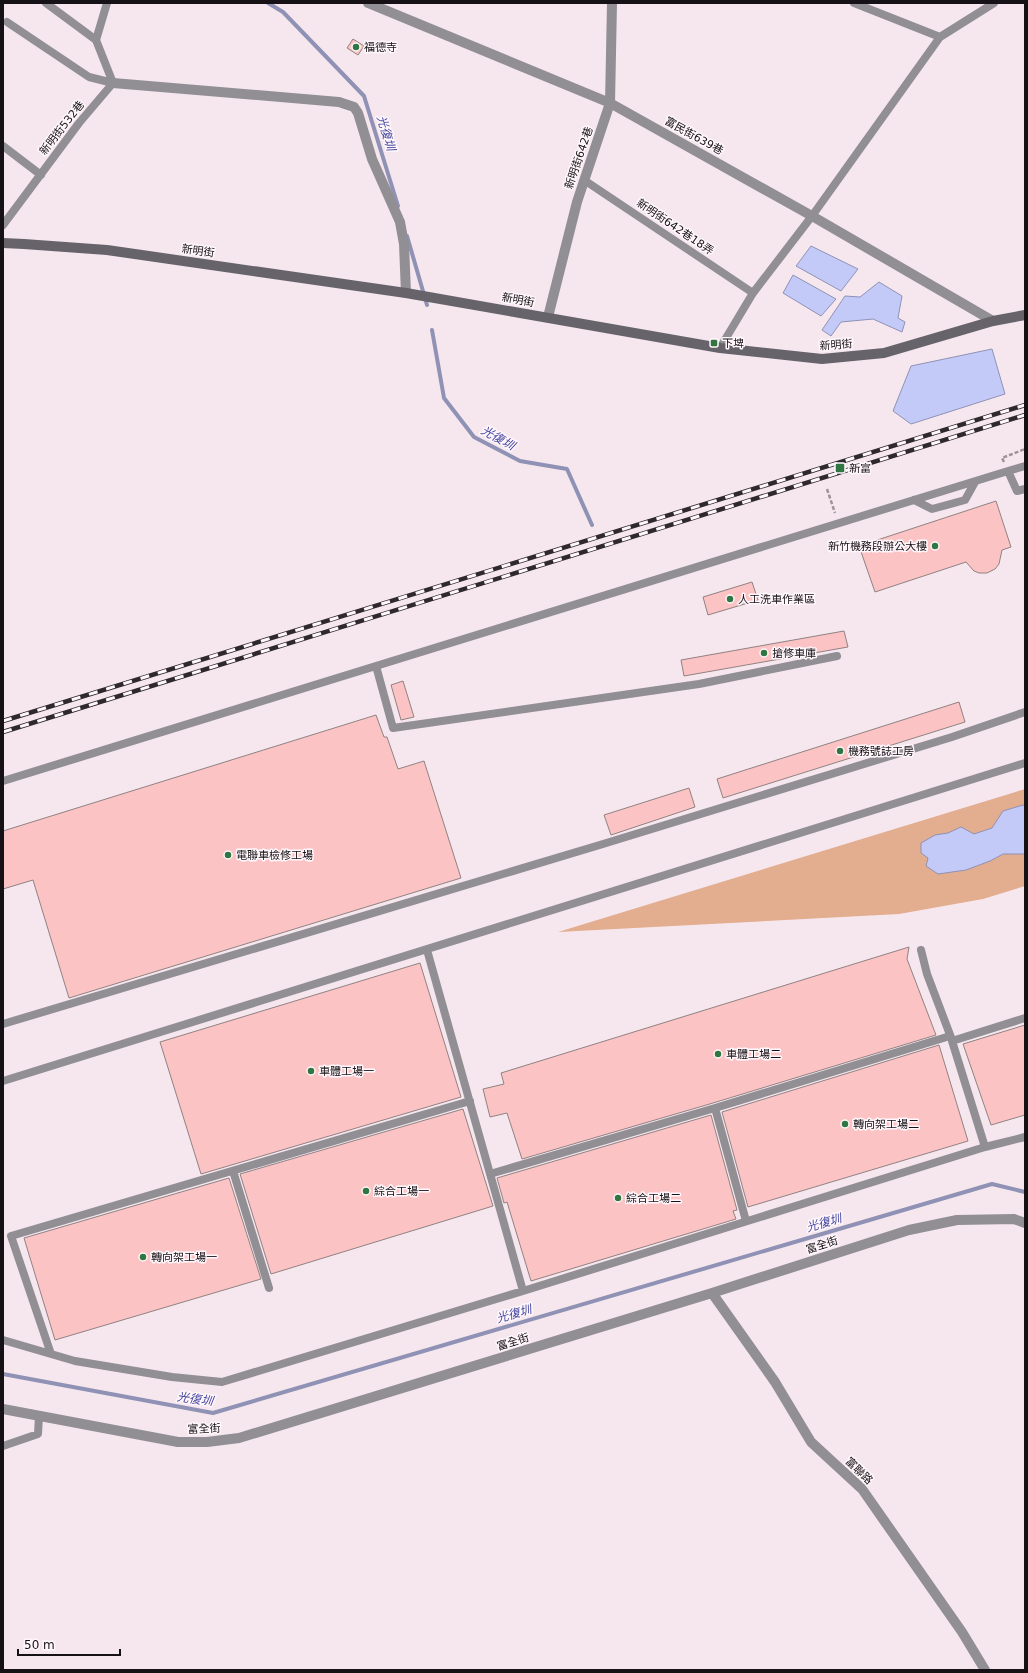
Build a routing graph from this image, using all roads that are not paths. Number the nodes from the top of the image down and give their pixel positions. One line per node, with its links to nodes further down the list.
1 (46, 3): 9 (lane)
2 (107, 3): 9 (lane)
3 (368, 3): 11 (street, 富民街639巷)
4 (612, 3): 11 (street, 新明街642巷)
5 (854, 3): 8 (lane)
6 (994, 3): 8 (lane)
7 (7, 22): 10 (lane)
8 (940, 37): 15 (lane)
9 (96, 40): 10 (lane)
10 (113, 84): 13 (lane, 新明街532巷); 18 (street)
11 (610, 103): 14 (street, 新明街642巷); 15 (street, 富民街639巷)
12 (3, 146): 13 (lane)
13 (40, 175): 16 (lane, 新明街532巷)
14 (584, 180): 19 (lane, 新明街642巷18弄); 21 (street, 新明街642巷)
15 (812, 216): 19 (lane); 22 (street, 富民街639巷)
16 (3, 225)
17 (3, 244): 18 (street, 新明街)
18 (406, 293): 21 (street, 新明街)
19 (753, 293): 23 (lane)
20 (1025, 315): 22 (street, 新明街)
21 (548, 317): 23 (street, 新明街)
22 (993, 321): 23 (street, 新明街)
23 (720, 348)
24 (1025, 466): 25 (lane)
25 (1008, 471): 26 (lane); 27 (lane)
26 (975, 482): 28 (lane); 28 (lane)
27 (1025, 489)
28 (914, 500): 30 (lane)
29 (837, 656): 30 (lane)
30 (376, 666): 33 (lane)
31 (1025, 712): 37 (lane)
32 (1025, 763): 34 (lane)
33 (3, 781)
34 (427, 950): 39 (lane); 40 (lane)
35 (921, 950): 38 (lane)
36 (1025, 1018): 38 (lane)
37 (3, 1024)
38 (951, 1038): 41 (lane); 43 (lane)
39 (3, 1081)
40 (470, 1101): 44 (lane); 45 (lane)
41 (715, 1108): 45 (lane); 46 (lane)
42 (1025, 1137): 43 (lane)
43 (985, 1147): 46 (lane)
44 (233, 1171): 48 (lane); 52 (lane)
45 (490, 1174): 49 (lane)
46 (746, 1221): 49 (lane)
47 (1025, 1223): 50 (street, 富全街)
48 (269, 1288)
49 (523, 1291): 52 (lane)
50 (712, 1293): 54 (street, 富全街); 56 (street, 富聯路)
51 (3, 1340): 52 (lane)
52 (51, 1354)
53 (3, 1409): 54 (street, 富全街)
54 (39, 1416): 55 (lane)
55 (3, 1446)
56 (985, 1670)

